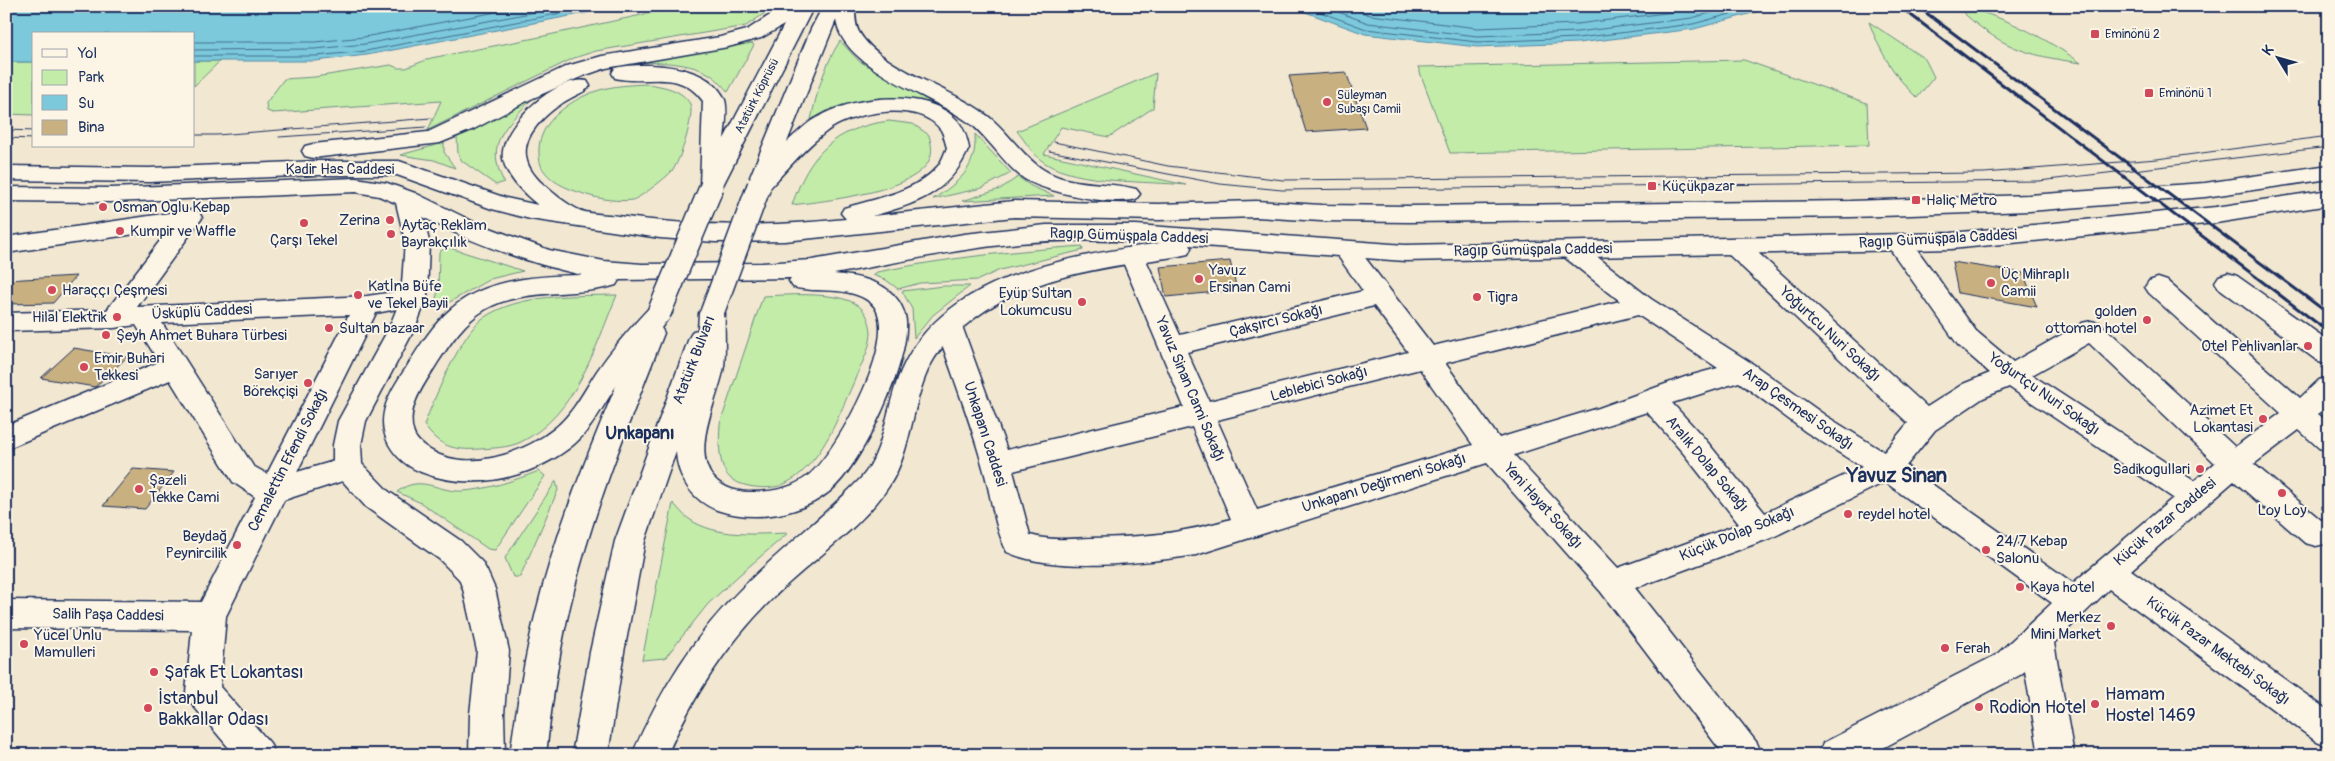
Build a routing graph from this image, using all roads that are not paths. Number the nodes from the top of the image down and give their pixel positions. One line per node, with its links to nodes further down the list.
1 (796, 6): 7 (main road)
2 (804, 6): 8 (main road, Atatürk Köprüsü)
3 (833, 6): 9 (main road, Atatürk Bulvarı)
4 (845, 6): 13 (main road)
5 (2329, 172): 13 (main road, Ragıp Gümüşpala Caddesi)
6 (6, 173): 7 (main road, Kadir Has Caddesi)
7 (149, 174): 14 (main road, Kadir Has Caddesi)
8 (712, 186): 14 (main road); 31 (main road, bridge)
9 (759, 186): 15 (main road); 32 (main road, Atatürk Bulvarı, bridge)
10 (6, 194): 12 (main road, Kadir Has Caddesi)
11 (2329, 197): 17 (main road, Ragıp Gümüşpala Caddesi)
12 (407, 198): 23 (main road, Kadir Has Caddesi); 28 (main road)
13 (1256, 209): 15 (main road, Ragıp Gümüşpala Caddesi)
14 (574, 218): 15 (main road, Kadir Has Caddesi)
15 (785, 233)
16 (1231, 241): 21 (main road, Ragıp Gümüşpala Caddesi); 22 (main road); 24 (main road, Ragıp Gümüşpala Caddesi)
17 (1899, 243): 19 (main road, Ragıp Gümüşpala Caddesi); 42 (main road, Yoğurtçu Nuri Sokağı)
18 (6, 245): 34 (main road)
19 (1735, 246): 20 (main road, Ragıp Gümüşpala Caddesi); 47 (main road, Yoğurtcu Nuri Sokağı)
20 (1572, 250): 21 (main road, Ragıp Gümüşpala Caddesi); 30 (main road, Arap Çesmesi Sokağı)
21 (1347, 252): 27 (main road, Yeni Hayat Sokağı)
22 (1132, 255): 36 (main road); 37 (main road, Yavuz Sinan Cami Sokağı)
23 (626, 272): 24 (main road, Kadir Has Caddesi); 31 (main road)
24 (739, 272): 32 (main road)
25 (2228, 282): 38 (main road)
26 (2158, 287): 45 (main road)
27 (1380, 296): 37 (main road, Çakşırcı Sokağı); 39 (main road, Yeni Hayat Sokağı)
28 (414, 298): 29 (main road, Üsküplü Caddesi); 53 (main road)
29 (367, 305): 33 (main road, Üsküplü Caddesi); 55 (main road, Cemalettin Efendi Sokağı)
30 (1642, 305): 39 (main road, Leblebici Sokağı); 41 (main road, Arap Çesmesi Sokağı)
31 (659, 313): 70 (main road)
32 (712, 313): 71 (main road, Atatürk Bulvarı)
33 (143, 315): 34 (main road, Üsküplü Caddesi); 40 (main road)
34 (114, 319): 35 (main road, Üsküplü Caddesi)
35 (6, 322)
36 (949, 326): 51 (main road, Unkapanı Caddesi); 72 (main road)
37 (1173, 346): 46 (main road, Yavuz Sinan Cami Sokağı)
38 (2329, 355)
39 (1426, 356): 46 (main road, Leblebici Sokağı); 50 (main road, Yeni Hayat Sokağı)
40 (176, 366): 48 (main road); 55 (main road)
41 (1743, 371): 44 (main road, Unkapanı Değirmeni Sokağı); 54 (main road, Arap Çesmesi Sokağı)
42 (2011, 375): 47 (main road); 52 (main road); 56 (main road, Yoğurtçu Nuri Sokağı)
43 (2329, 387): 45 (main road, Küçük Pazar Caddesi)
44 (1653, 401): 50 (main road, Unkapanı Değirmeni Sokağı); 58 (main road, Aralık Dolap Sokağı)
45 (2300, 414): 49 (main road); 52 (main road, Küçük Pazar Caddesi)
46 (1201, 415): 51 (main road, Leblebici Sokağı); 57 (main road, Yavuz Sinan Cami Sokağı)
47 (1925, 422): 54 (main road)
48 (6, 438)
49 (2329, 440)
50 (1492, 450): 57 (main road, Unkapanı Değirmeni Sokağı); 62 (main road, Yeni Hayat Sokağı)
51 (997, 464): 60 (main road, Unkapanı Caddesi)
52 (2234, 464): 56 (main road, Küçük Pazar Caddesi); 59 (main road)
53 (348, 468): 55 (main road); 69 (main road)
54 (1887, 468): 58 (main road, Küçük Dolap Sokağı); 63 (main road, Arap Çesmesi Sokağı)
55 (271, 492): 65 (main road, Cemalettin Efendi Sokağı)
56 (2195, 497): 61 (main road, Küçük Pazar Caddesi)
57 (1248, 524): 60 (main road, Unkapanı Değirmeni Sokağı)
58 (1760, 528): 62 (main road, Küçük Dolap Sokağı)
59 (2329, 531)
60 (1018, 543)
61 (2108, 571): 63 (main road, Küçük Pazar Caddesi); 67 (main road, Küçük Pazar Mektebi Sokağı)
62 (1612, 583): 73 (main road, Yeni Hayat Sokağı)
63 (2074, 602): 66 (main road, Küçük Pazar Caddesi)
64 (6, 614): 65 (main road, Salih Paşa Caddesi)
65 (210, 616): 68 (main road)
66 (2037, 638): 74 (main road, Küçük Pazar Caddesi); 75 (main road)
67 (2329, 731)
68 (258, 755)
69 (488, 755)
70 (528, 755)
71 (590, 755)
72 (649, 755)
73 (1745, 755)
74 (1836, 755)
75 (2058, 755)

